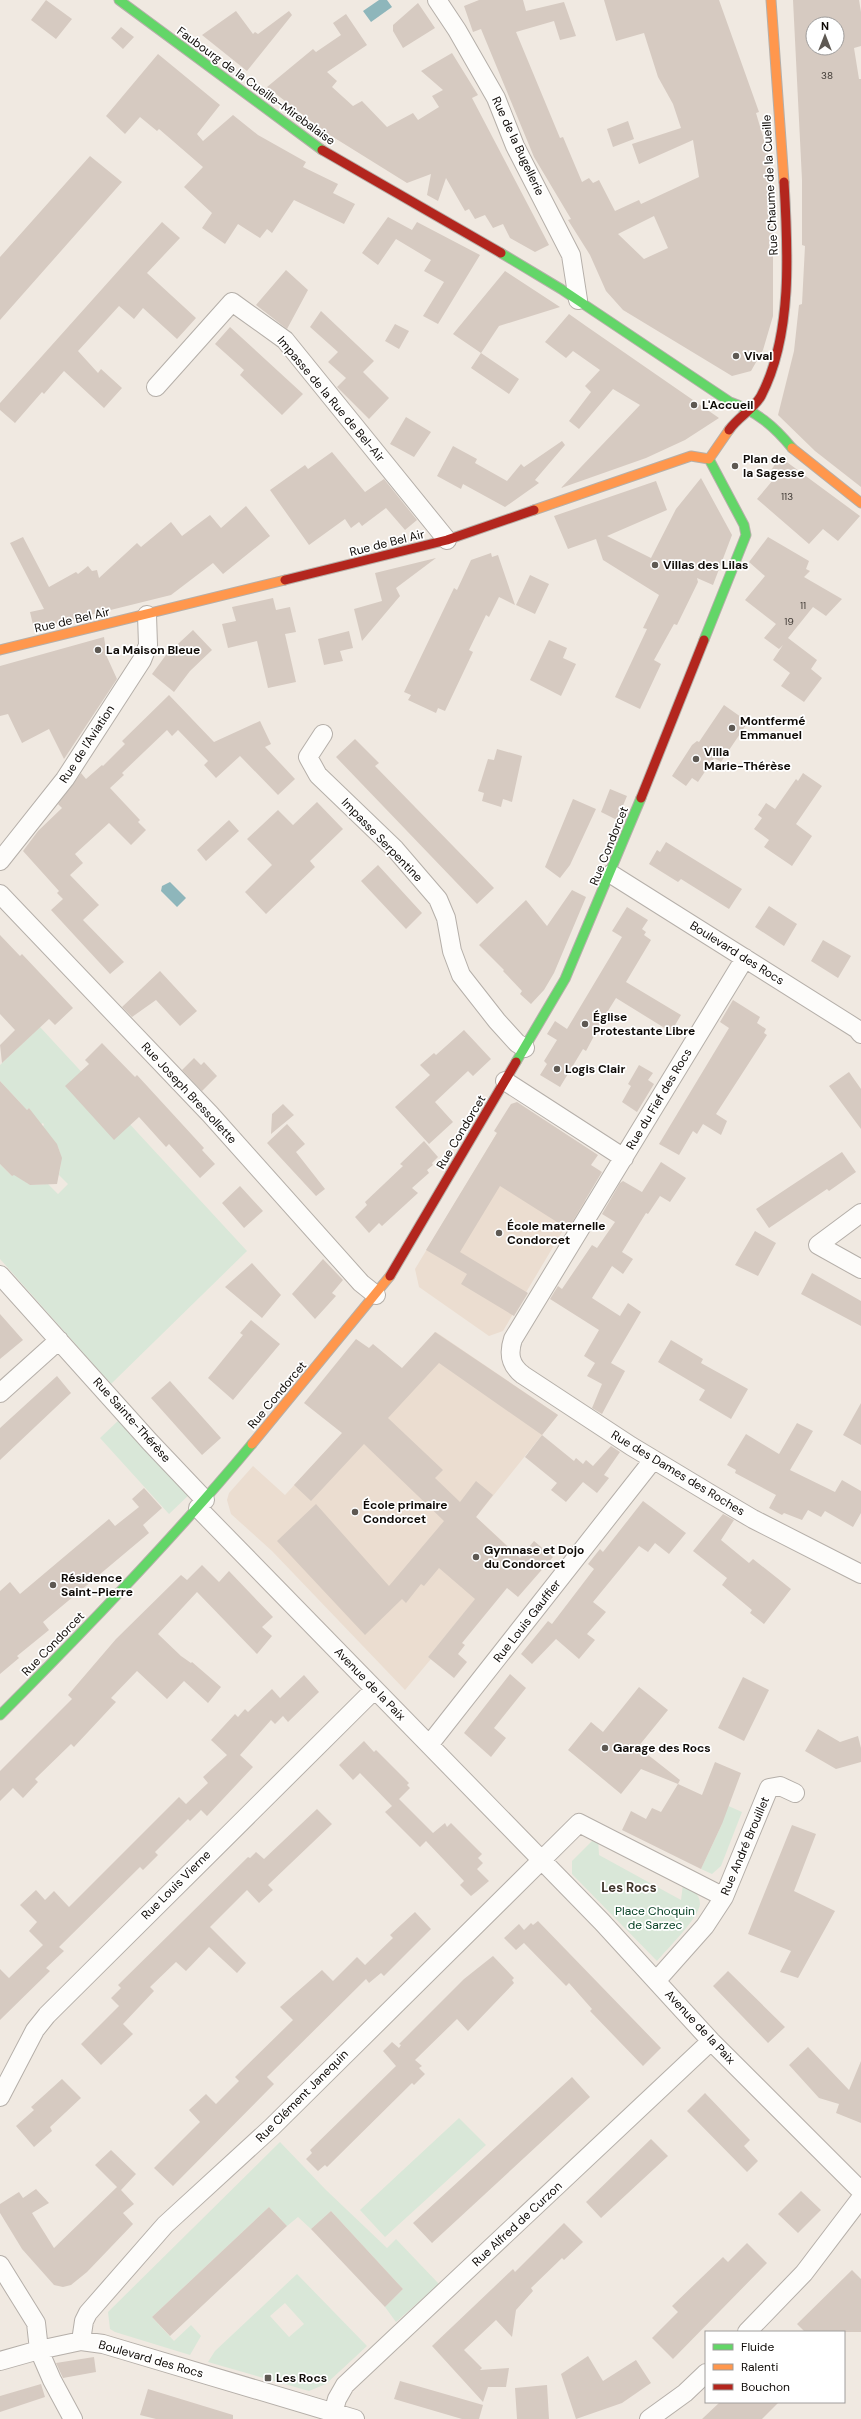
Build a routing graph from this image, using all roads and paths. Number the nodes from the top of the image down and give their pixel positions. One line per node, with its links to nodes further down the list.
1 (119, 0): 4 (street, Faubourg de la Cueille-Mirebalaise)
2 (437, 0): 4 (street, Rue de la Bugellerie)
3 (771, 0): 6 (street, Rue Chaume de la Cueille)
4 (578, 300): 6 (street, Faubourg de la Cueille-Mirebalaise)
5 (156, 387): 9 (street, Impasse de la Rue de Bel-Air)
6 (750, 409): 7 (street); 8 (street, Faubourg de la Cueille-Mirebalaise)
7 (709, 459): 9 (street, Rue de Bel Air); 14 (street, Rue Condorcet)
8 (861, 503)
9 (448, 540): 10 (street, Rue de Bel Air)
10 (147, 615): 11 (street, Rue de Bel Air); 13 (street, Rue de l'Aviation)
11 (0, 650)
12 (323, 734): 18 (street, Impasse Serpentine)
13 (0, 861)
14 (611, 874): 16 (street, Boulevard des Rocs); 18 (street, Rue Condorcet)
15 (0, 894): 24 (street, Rue Joseph Bressollette)
16 (745, 958): 17 (street, Boulevard des Rocs); 20 (street, Rue du Fief des Rocs)
17 (861, 1034)
18 (525, 1048): 19 (street, Rue Condorcet)
19 (506, 1081): 20 (street, Rue du Fief des Rocs); 24 (street, Rue Condorcet)
20 (624, 1158): 26 (street, Rue du Fief des Rocs)
21 (861, 1213): 22 (street)
22 (861, 1269)
23 (0, 1275): 25 (street, Rue Sainte-Thérèse)
24 (376, 1295): 29 (street, Rue Condorcet)
25 (59, 1340): 27 (street); 29 (street, Rue Sainte-Thérèse)
26 (510, 1355): 28 (street, Rue des Dames des Roches)
27 (0, 1394)
28 (653, 1460): 30 (street, Rue des Dames des Roches); 33 (street, Rue Louis Gauffier)
29 (202, 1504): 31 (street, Avenue de la Paix); 32 (street, Rue Condorcet)
30 (861, 1574)
31 (374, 1690): 33 (street, Avenue de la Paix); 39 (street, Rue Louis Vierne)
32 (0, 1715)
33 (429, 1745): 35 (street, Avenue de la Paix)
34 (795, 1792): 36 (street, Rue André Brouillet)
35 (541, 1861): 36 (street); 37 (street, Avenue de la Paix); 44 (street, Rue Clément Janequin)
36 (724, 1897): 37 (street, Rue André Brouillet)
37 (657, 1980): 38 (street, Avenue de la Paix)
38 (711, 2041): 40 (street, Avenue de la Paix); 48 (street, Rue Alfred de Curzon)
39 (0, 2097)
40 (861, 2191)
41 (861, 2198): 43 (street)
42 (0, 2264): 45 (street)
43 (748, 2331)
44 (81, 2341): 45 (street, Boulevard des Rocs); 48 (street, Boulevard des Rocs)
45 (39, 2350): 46 (street, Boulevard des Rocs); 49 (street)
46 (0, 2361)
47 (705, 2374): 51 (street)
48 (333, 2413): 50 (street, Boulevard des Rocs)
49 (73, 2419)
50 (355, 2419)
51 (649, 2419)

